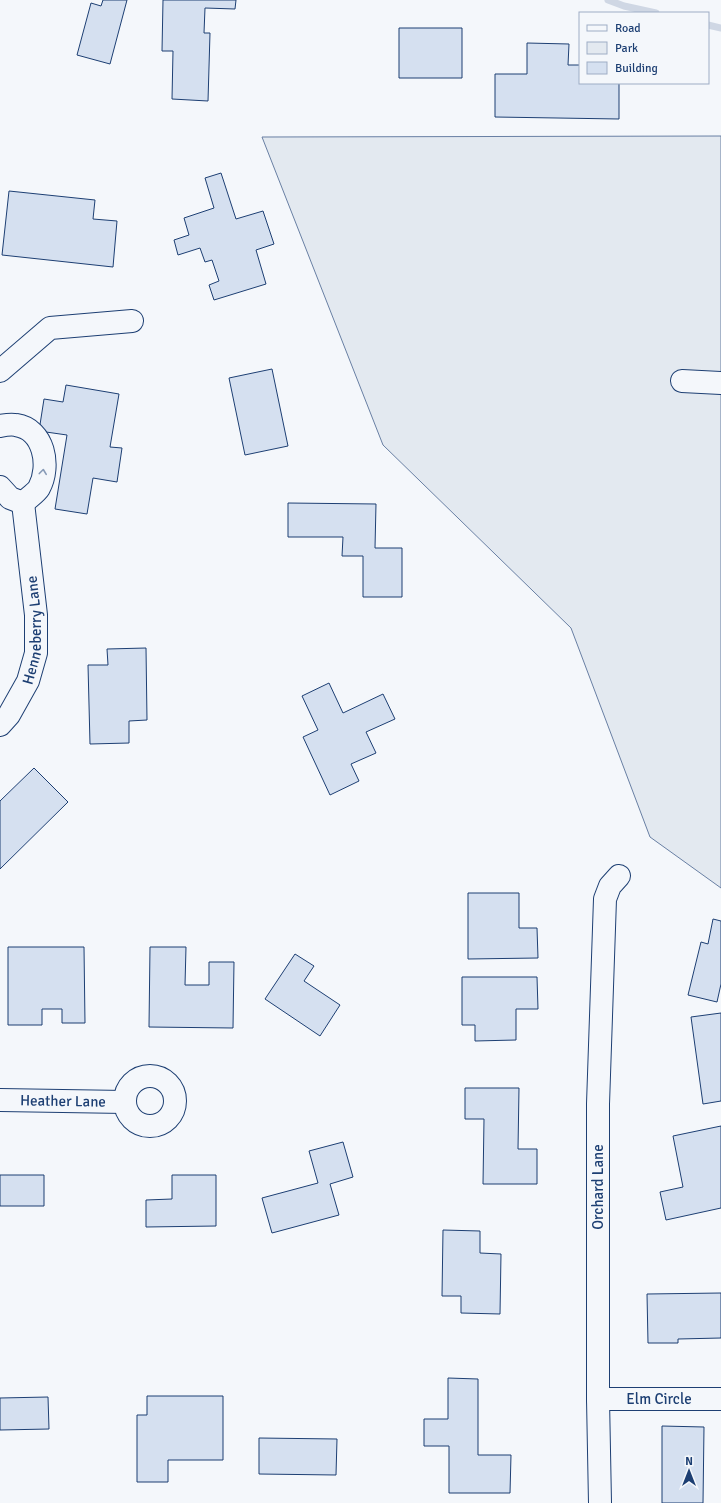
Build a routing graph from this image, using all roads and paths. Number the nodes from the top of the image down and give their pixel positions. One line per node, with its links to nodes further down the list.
1 (132, 321): 2 (street)
2 (0, 371)
3 (682, 381): 4 (street)
4 (714, 383)
5 (0, 426): 7 (street, one-way to 5)
6 (0, 487): 7 (street)
7 (23, 503): 8 (street, Henneberry Lane)
8 (0, 725)
9 (619, 876): 12 (street, Orchard Lane)
10 (0, 1100): 11 (street, Heather Lane)
11 (125, 1102)
12 (598, 1399): 13 (street, Elm Circle); 14 (street, Orchard Lane)
13 (721, 1399)
14 (600, 1503)

